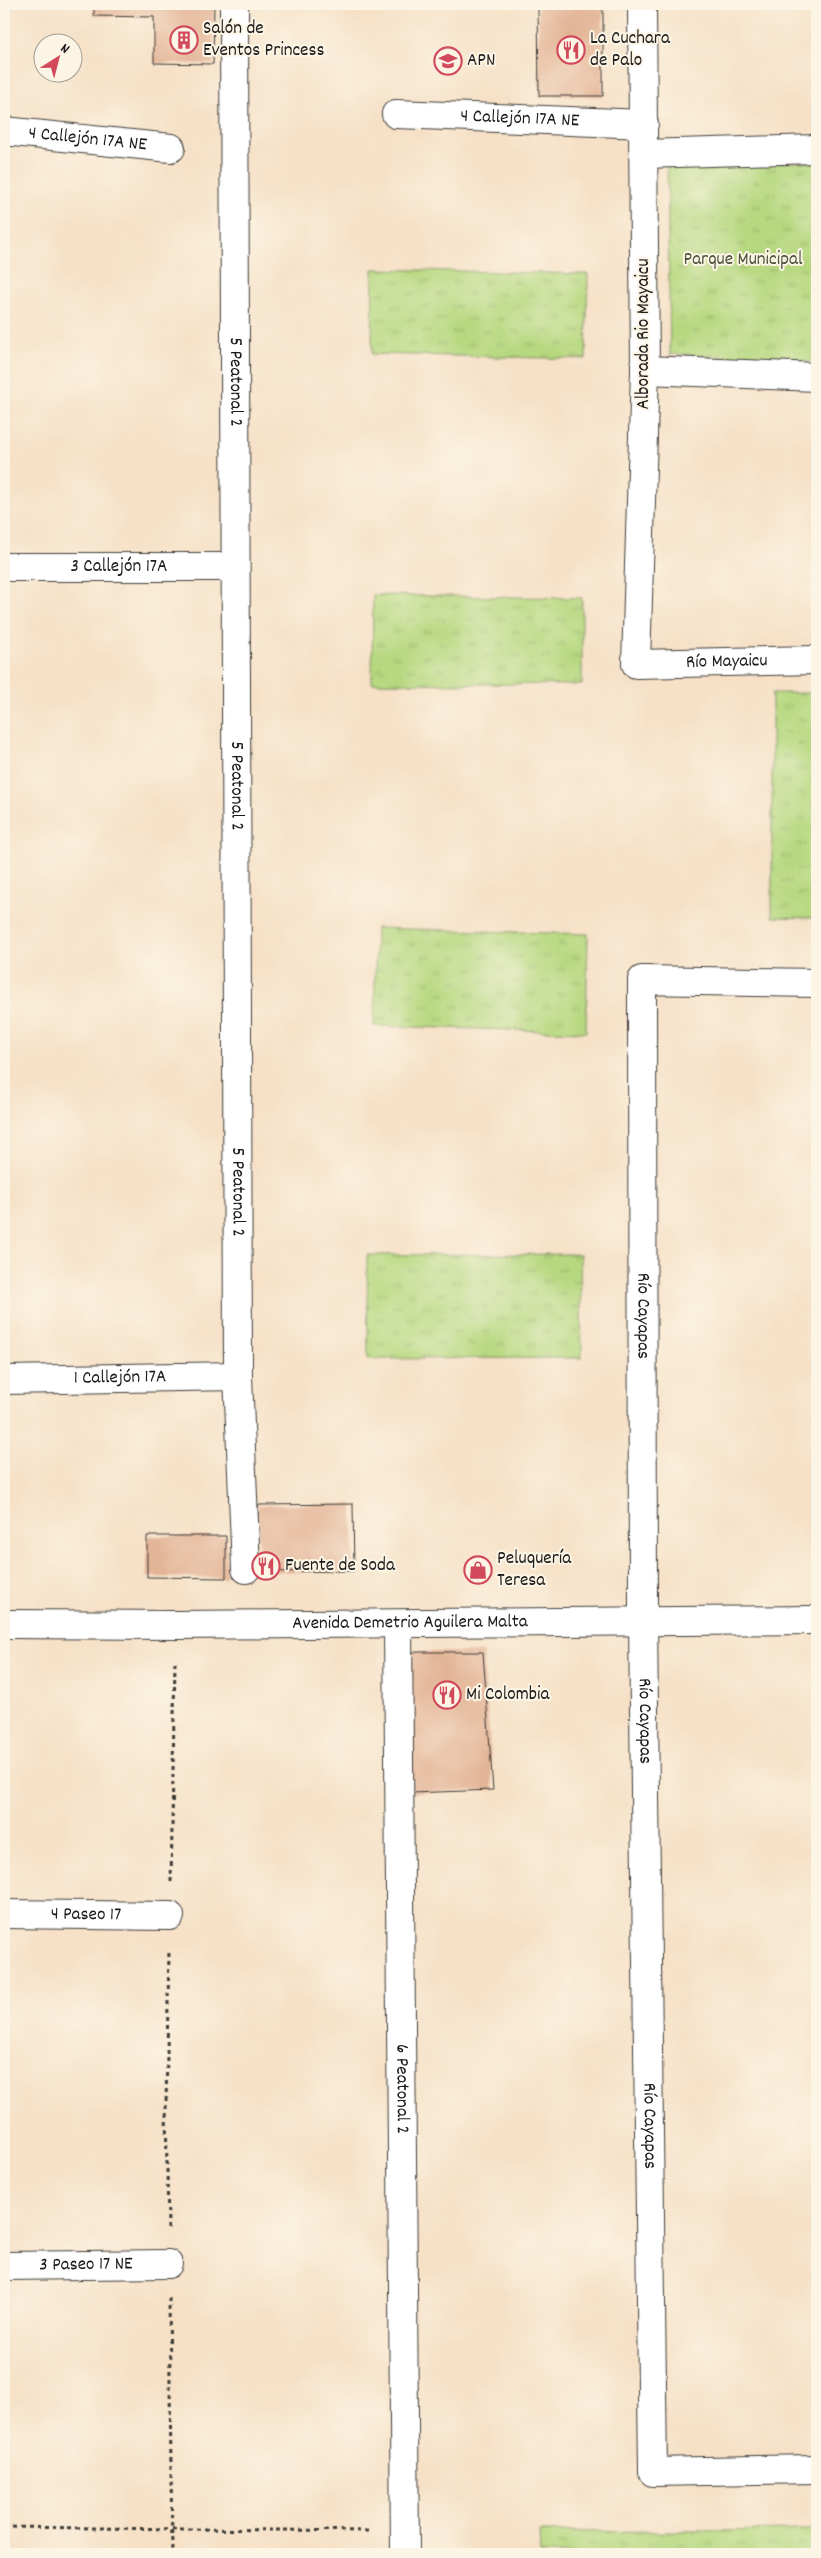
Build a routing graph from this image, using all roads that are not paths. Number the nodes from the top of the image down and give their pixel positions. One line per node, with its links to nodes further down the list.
1 (234, 4): 12 (street, 5 Peatonal 2)
2 (642, 4): 4 (street, Alborada Rio Mayaicu)
3 (396, 114): 4 (street, 4 Callejón 17A NE)
4 (644, 124): 8 (street, Alborada Rio Mayaicu)
5 (4, 131): 6 (street, 4 Callejón 17A NE)
6 (171, 148)
7 (817, 150): 8 (street)
8 (644, 154): 9 (street, Alborada Rio Mayaicu)
9 (644, 370): 10 (street); 14 (street, Alborada Rio Mayaicu)
10 (817, 377)
11 (4, 567): 12 (street, 3 Callejón 17A)
12 (234, 567): 16 (street, 5 Peatonal 2)
13 (817, 660): 14 (street, Río Mayaicu)
14 (636, 664)
15 (817, 983): 20 (street, Río Cayapas)
16 (238, 1376): 17 (street, 1 Callejón 17A); 18 (street, 5 Peatonal 2)
17 (4, 1380)
18 (246, 1569)
19 (817, 1620): 20 (street, Avenida Demetrio Aguilera Malta)
20 (643, 1622): 22 (street, Avenida Demetrio Aguilera Malta); 27 (street, Río Cayapas)
21 (4, 1624): 22 (street, Avenida Demetrio Aguilera Malta)
22 (398, 1624): 28 (street, 6 Peatonal 2)
23 (4, 1914): 24 (street, 4 Paseo 17)
24 (170, 1916)
25 (168, 2264): 26 (street, 3 Paseo 17 NE)
26 (4, 2266)
27 (817, 2469)
28 (404, 2543)

